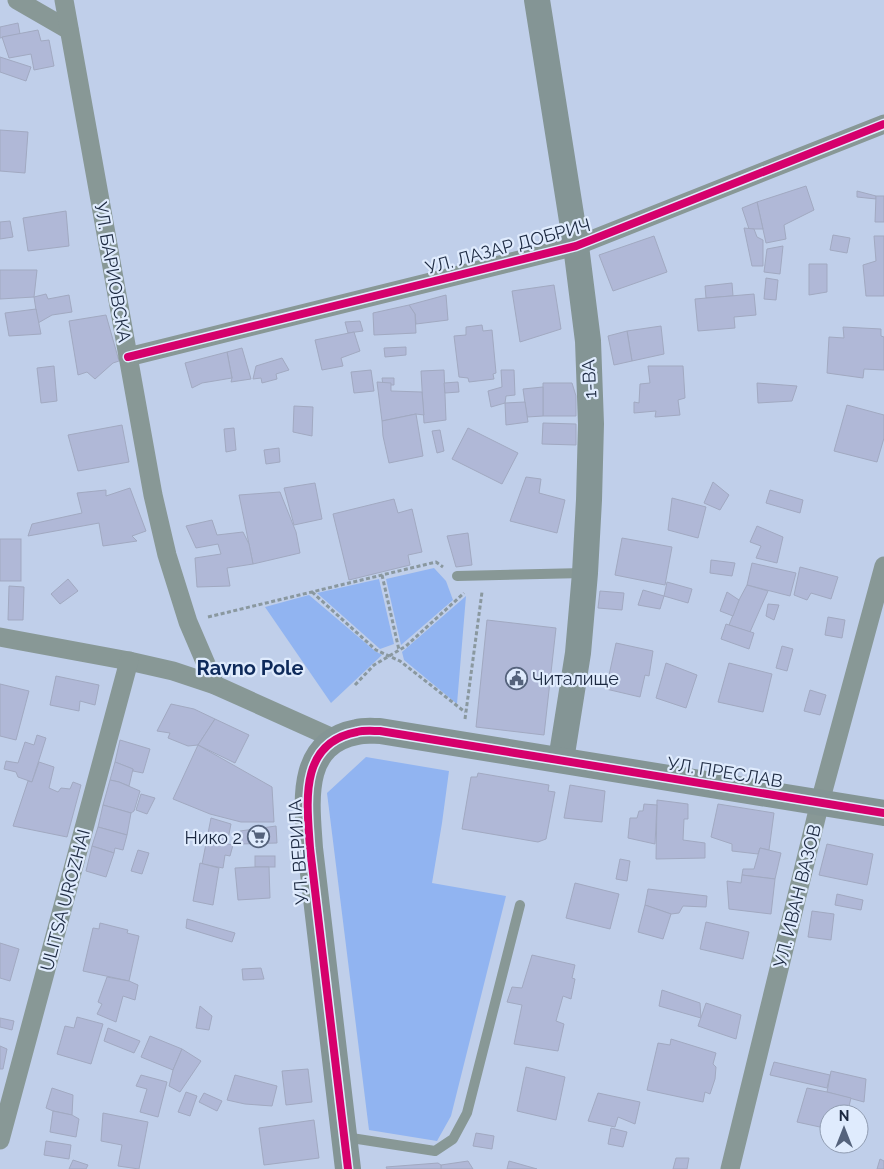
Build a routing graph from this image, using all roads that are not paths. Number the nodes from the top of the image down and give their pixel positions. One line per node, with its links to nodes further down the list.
1 (64, 0): 4 (street, УЛ. БАРИОВСКА)
2 (537, 0): 6 (street, 1-ВА)
3 (22, 1): 4 (street)
4 (69, 30): 7 (street, УЛ. БАРИОВСКА)
5 (884, 124): 6 (street, УЛ. ЛАЗАР ДОБРИЧ)
6 (576, 246): 7 (street, УЛ. ЛАЗАР ДОБРИЧ); 9 (street, 1-ВА)
7 (128, 357): 13 (street, УЛ. БАРИОВСКА)
8 (884, 566): 16 (street, УЛ. ИВАН ВАЗОВ)
9 (585, 574): 10 (lane); 15 (street, 1-ВА)
10 (457, 576)
11 (0, 637): 12 (street)
12 (129, 661): 13 (street); 20 (street, ULITSA UROZHAI)
13 (215, 685): 14 (street)
14 (335, 739): 15 (street); 19 (street, УЛ. ВЕРИЛА)
15 (561, 760): 16 (street, УЛ. ПРЕСЛАВ)
16 (820, 802): 17 (street, УЛ. ПРЕСЛАВ); 22 (street, УЛ. ИВАН ВАЗОВ)
17 (884, 813)
18 (520, 905): 19 (lane)
19 (344, 1137): 21 (street, УЛ. ВЕРИЛА)
20 (0, 1140)
21 (348, 1169)
22 (730, 1169)

